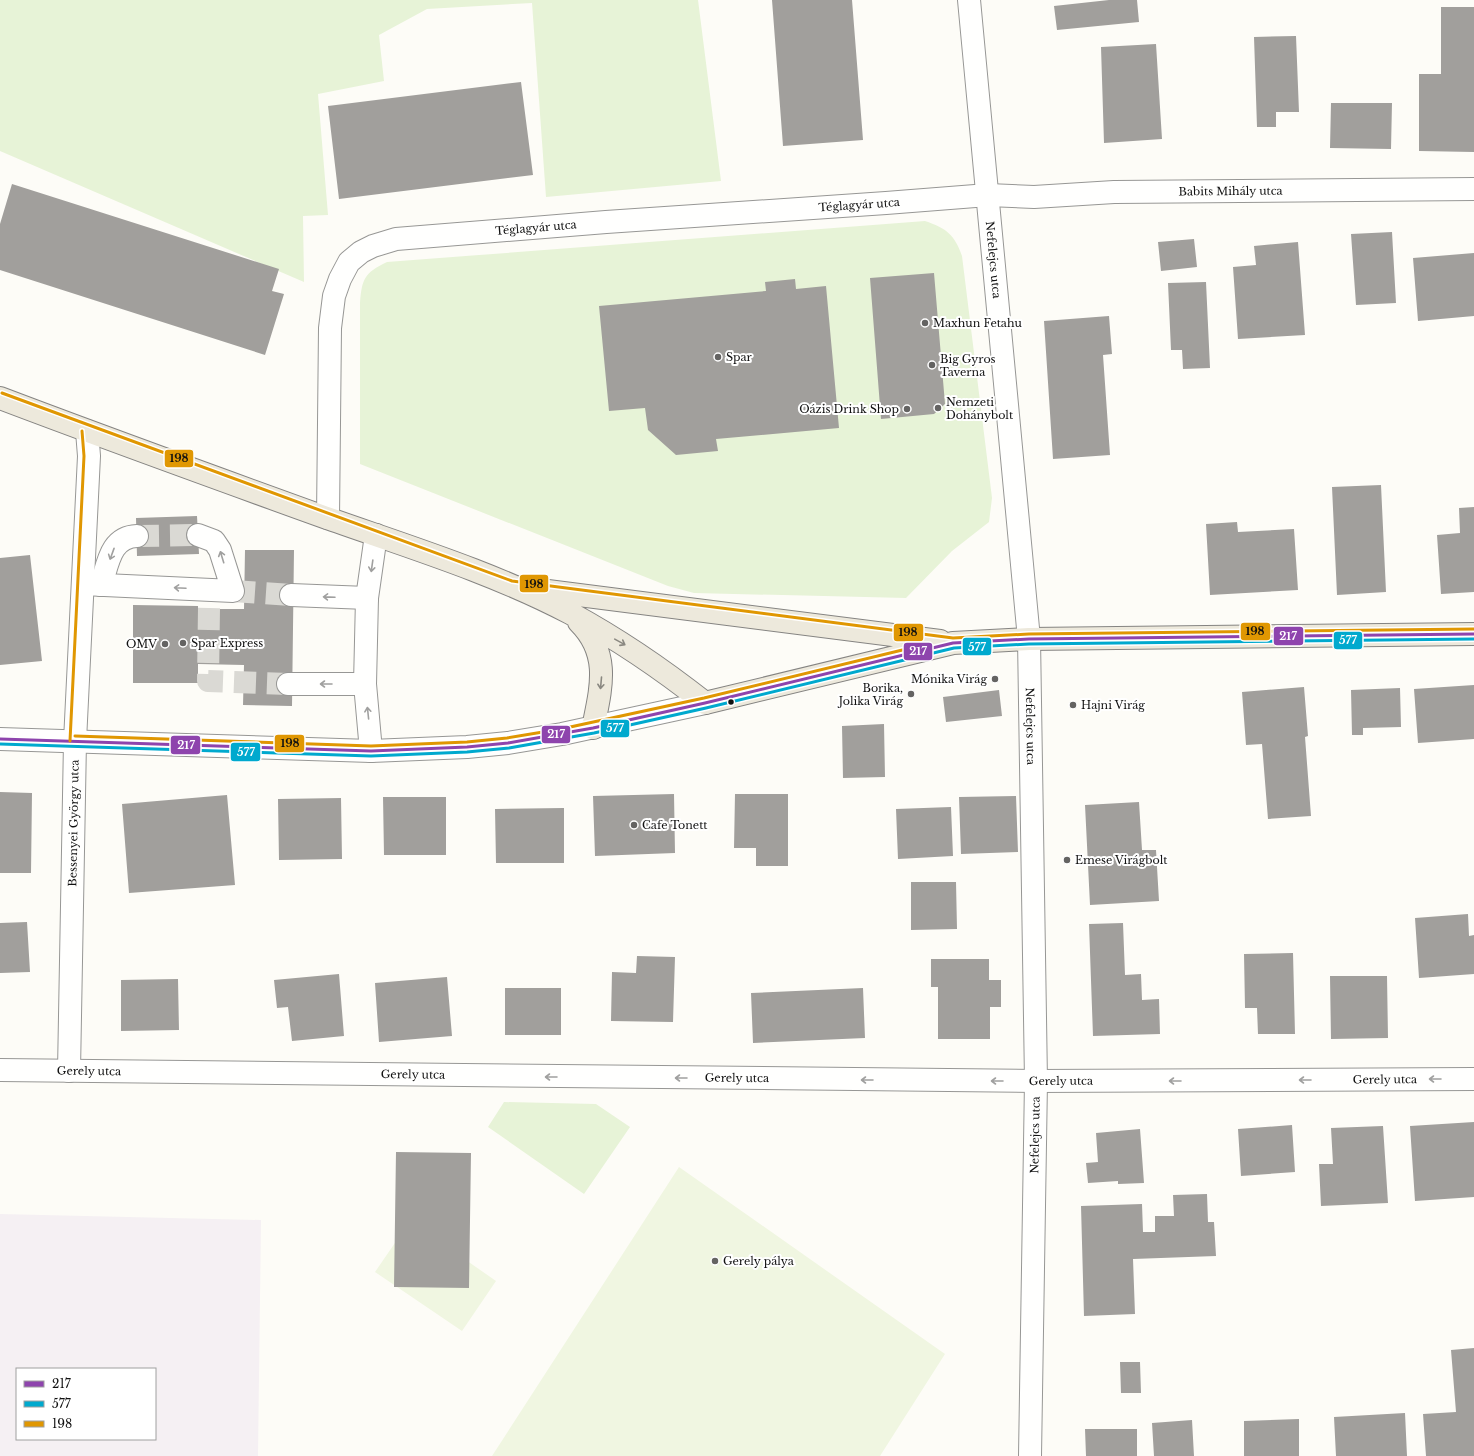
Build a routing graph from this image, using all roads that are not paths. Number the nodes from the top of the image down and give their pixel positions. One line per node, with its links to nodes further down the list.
1 (969, 0): 3 (street, Nefelejcs utca)
2 (1474, 189): 3 (street, Babits Mihály utca)
3 (988, 195): 6 (street, Téglagyár utca); 16 (street, Nefelejcs utca)
4 (0, 398): 5 (main road)
5 (87, 431): 6 (main road); 10 (street, Bessenyei György utca)
6 (328, 518): 8 (main road)
7 (198, 535): 10 (street)
8 (376, 535): 11 (main road); 13 (street, one-way to 13)
9 (136, 536): 10 (street, one-way to 10)
10 (92, 584): 23 (street, Bessenyei György utca)
11 (511, 586): 14 (main road); 17 (main road)
12 (290, 595): 13 (street, one-way to 12)
13 (367, 598): 19 (street)
14 (569, 613): 20 (main road, one-way to 20); 21 (main road, one-way to 21)
15 (1474, 634): 16 (main road)
16 (1028, 639): 17 (main road); 28 (street, Nefelejcs utca)
17 (953, 643): 20 (main road)
18 (288, 684): 19 (street, one-way to 18)
19 (365, 684): 24 (street, one-way to 19)
20 (705, 703): 21 (street)
21 (593, 728): 24 (street)
22 (0, 740): 23 (street)
23 (75, 740): 24 (street); 26 (street, Bessenyei György utca)
24 (372, 751)
25 (0, 1070): 26 (street, Gerely utca)
26 (69, 1071): 28 (street, Gerely utca, one-way to 26)
27 (1474, 1079): 28 (street, Gerely utca, one-way to 28)
28 (1036, 1082): 29 (street, Nefelejcs utca)
29 (1030, 1456)

